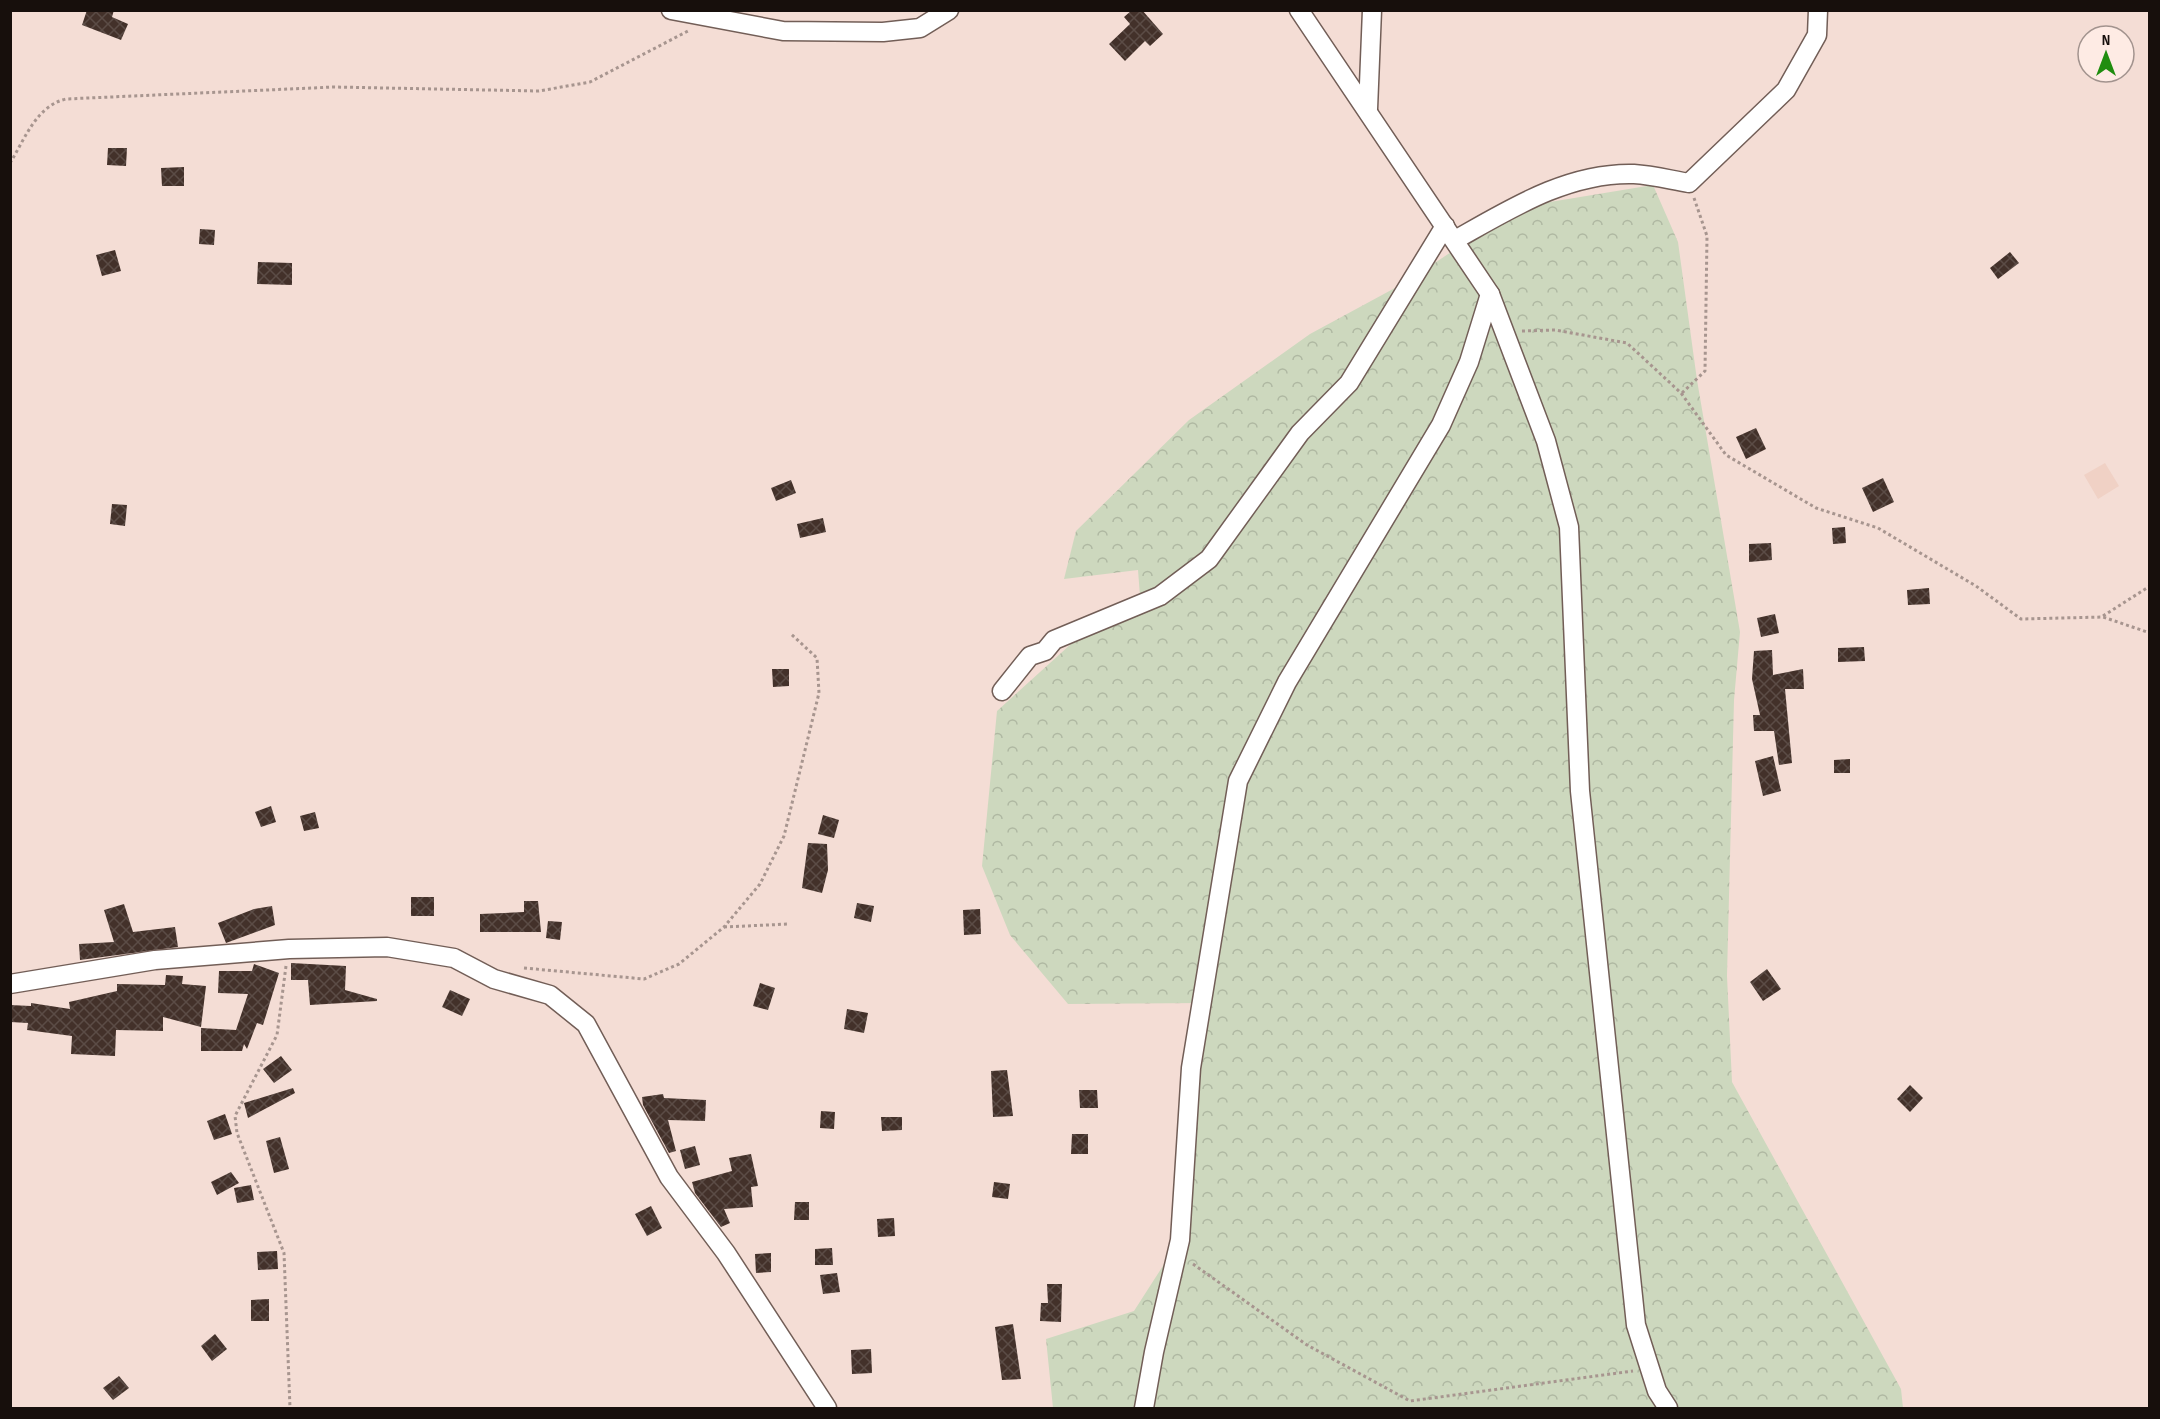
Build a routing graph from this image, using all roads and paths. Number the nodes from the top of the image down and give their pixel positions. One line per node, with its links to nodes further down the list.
1 (671, 10): 6 (street)
2 (949, 10): 6 (street)
3 (1299, 10): 7 (street)
4 (1372, 10): 7 (street)
5 (1818, 10): 9 (street)
6 (712, 18): 8 (path)
7 (1368, 109): 10 (street)
8 (10, 164)
9 (1689, 183): 10 (street); 13 (path)
10 (1450, 233): 11 (street); 18 (street)
11 (1490, 294): 12 (street); 24 (street)
12 (1505, 332): 13 (path); 25 (street)
13 (1682, 393): 15 (path)
14 (2150, 586): 15 (path)
15 (2103, 616): 17 (path)
16 (790, 633): 20 (path)
17 (2150, 633)
18 (1002, 691)
19 (789, 924): 20 (path)
20 (724, 927): 22 (path)
21 (289, 949): 23 (street); 26 (path); 27 (street)
22 (520, 967)
23 (10, 984)
24 (1178, 1252): 25 (path); 28 (street)
25 (1650, 1369): 29 (street)
26 (290, 1408)
27 (827, 1408)
28 (1144, 1408)
29 (1668, 1408)

